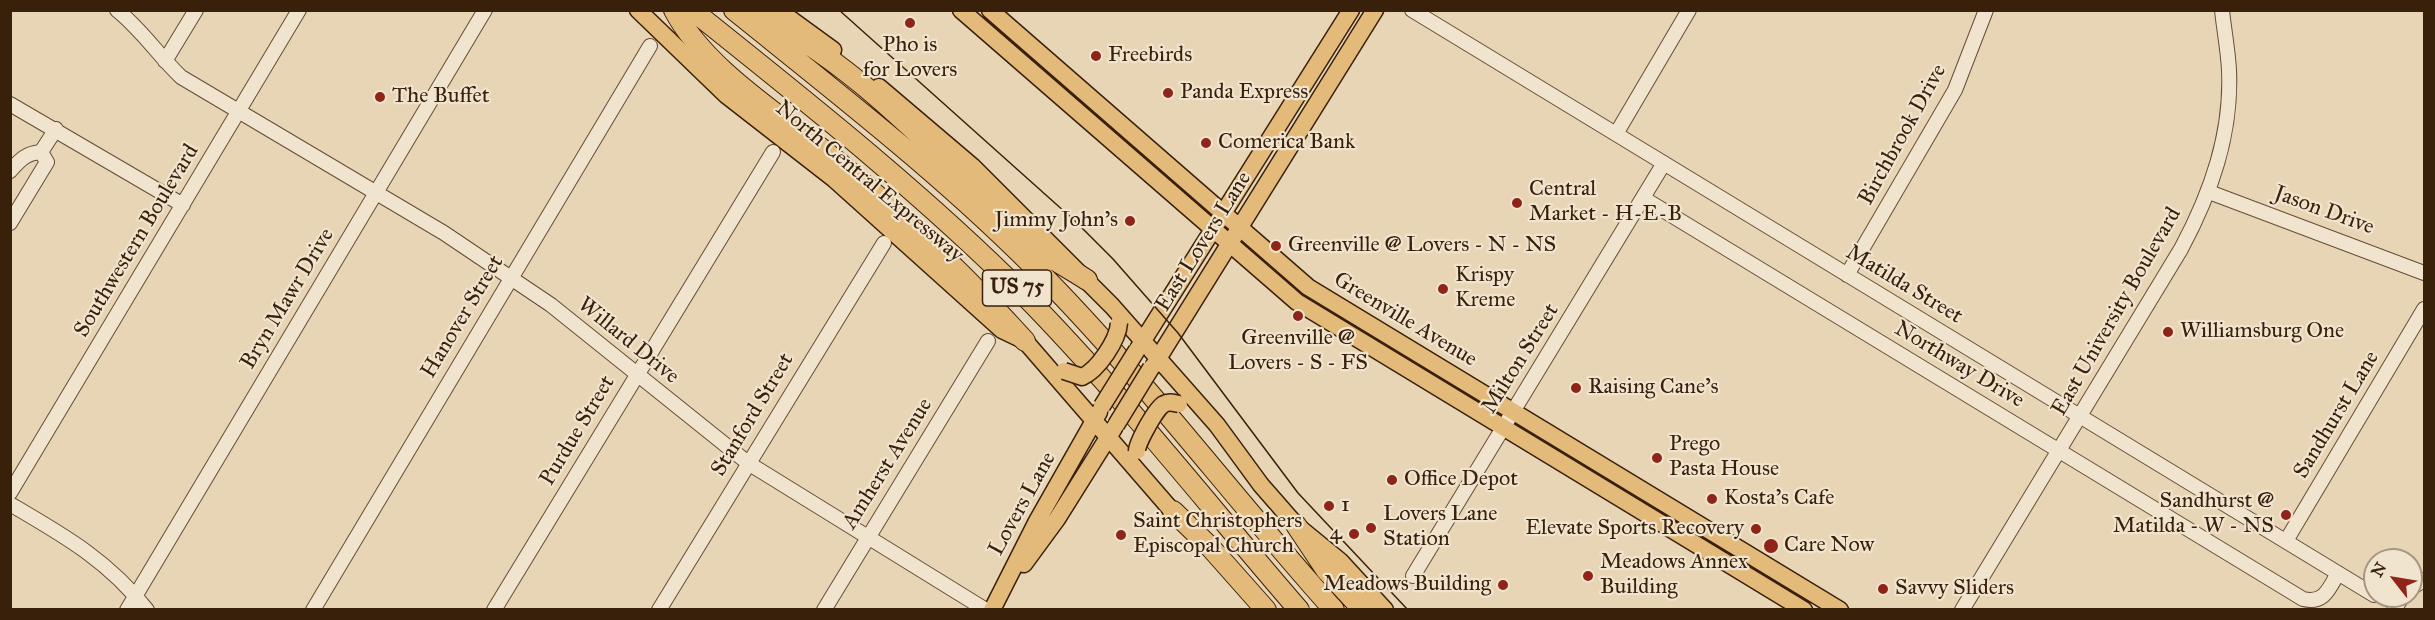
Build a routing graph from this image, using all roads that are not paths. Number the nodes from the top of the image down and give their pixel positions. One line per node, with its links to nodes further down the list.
1 (117, 10): 20 (street, Willard Drive)
2 (196, 10): 20 (street)
3 (299, 10): 22 (street, Southwestern Boulevard)
4 (485, 10): 30 (street, Bryn Mawr Drive)
5 (638, 10): 46 (main road, North Central Expressway)
6 (674, 10): 46 (highway)
7 (692, 10): 84 (highway, North Central Expressway / US 75)
8 (734, 10): 85 (highway, North Central Expressway / US 75)
9 (746, 10): 42 (highway)
10 (777, 10): 42 (main road)
11 (961, 10): 36 (main road, Greenville Avenue)
12 (990, 10): 33 (main road, Greenville Avenue)
13 (1352, 10): 33 (main road, East Lovers Lane)
14 (1375, 10): 35 (main road, East Lovers Lane)
15 (1412, 10): 24 (street, Matilda Street)
16 (1689, 10): 24 (street)
17 (1986, 10): 40 (street, Birchbrook Drive)
18 (2222, 10): 29 (street, East University Boulevard)
19 (650, 46): 41 (street, Hanover Street)
20 (165, 61): 22 (street, Willard Drive)
21 (10, 104): 23 (street)
22 (239, 111): 30 (street, Willard Drive); 32 (street, Southwestern Boulevard)
23 (56, 129): 25 (street); 32 (street)
24 (1616, 134): 27 (street, Matilda Street)
25 (41, 152): 28 (street); 34 (street)
26 (773, 152): 50 (street, Purdue Street)
27 (1664, 163): 31 (street, Milton Street); 40 (street, Matilda Street)
28 (10, 171)
29 (2209, 192): 39 (street, Jason Drive); 53 (street, East University Boulevard)
30 (376, 193): 41 (street, Willard Drive); 73 (street, Bryn Mawr Drive)
31 (1643, 198): 51 (street, Milton Street); 57 (street, Northway Drive)
32 (183, 205): 60 (street, Southwestern Boulevard)
33 (1224, 214): 35 (main road, Greenville Avenue); 36 (main road, East Lovers Lane)
34 (10, 223)
35 (1240, 229): 38 (main road, East Lovers Lane); 51 (main road, Greenville Avenue)
36 (1214, 230): 38 (main road, Greenville Avenue); 47 (main road, East Lovers Lane)
37 (884, 243): 58 (street, Stanford Street)
38 (1231, 244): 48 (main road, East Lovers Lane); 55 (main road, Greenville Avenue)
39 (2424, 273)
40 (1847, 275): 53 (street, Matilda Street)
41 (510, 277): 50 (street, Willard Drive); 76 (street, Hanover Street)
42 (1087, 280): 43 (main road)
43 (1112, 306): 47 (main road); 49 (main road, bridge)
44 (2424, 309): 67 (street, Sandhurst Lane)
45 (988, 341): 66 (street, Amherst Avenue)
46 (1025, 341): 49 (main road, North Central Expressway)
47 (1141, 345): 48 (main road); 52 (main road, East Lovers Lane, bridge)
48 (1155, 363): 54 (main road); 56 (main road, East Lovers Lane, bridge)
49 (1057, 369): 52 (main road, North Central Expressway)
50 (636, 375): 58 (street, Willard Drive); 77 (street, Purdue Street)
51 (1514, 412): 55 (street, Milton Street); 63 (main road, Greenville Avenue)
52 (1098, 413): 56 (main road, North Central Expressway); 81 (main road, Lovers Lane)
53 (2080, 416): 57 (street, East University Boulevard); 67 (street, Matilda Street)
54 (1217, 425): 59 (main road, bridge); 64 (main road)
55 (1503, 427): 65 (main road, Greenville Avenue); 70 (street, Milton Street)
56 (1113, 431): 59 (main road, North Central Expressway); 81 (main road, Lovers Lane)
57 (2059, 450): 69 (street, Northway Drive); 90 (street, East University Boulevard)
58 (748, 464): 66 (street, Willard Drive); 78 (street, Stanford Street)
59 (1140, 474): 62 (main road, North Central Expressway)
60 (10, 493)
61 (10, 504): 73 (street)
62 (1173, 511): 82 (main road, North Central Expressway); 83 (highway)
63 (1691, 519): 65 (main road); 68 (main road, Greenville Avenue)
64 (1296, 525): 86 (highway); 87 (main road)
65 (1682, 536): 71 (main road, Greenville Avenue)
66 (868, 538): 79 (street, Amherst Avenue); 80 (street, Willard Drive)
67 (2286, 541): 69 (street, Matilda Street)
68 (1775, 570): 71 (main road); 89 (main road, Greenville Avenue)
69 (2338, 573): 72 (street, Matilda Street)
70 (1413, 576)
71 (1765, 586): 88 (main road, Greenville Avenue)
72 (2363, 588)
73 (135, 595): 74 (street, Bryn Mawr Drive); 75 (street)
74 (127, 609)
75 (147, 609)
76 (313, 609)
77 (494, 609)
78 (659, 609)
79 (824, 609)
80 (986, 609)
81 (992, 609)
82 (1252, 609)
83 (1266, 609)
84 (1299, 609)
85 (1334, 609)
86 (1363, 609)
87 (1385, 609)
88 (1804, 609)
89 (1840, 609)
90 (1962, 609)

